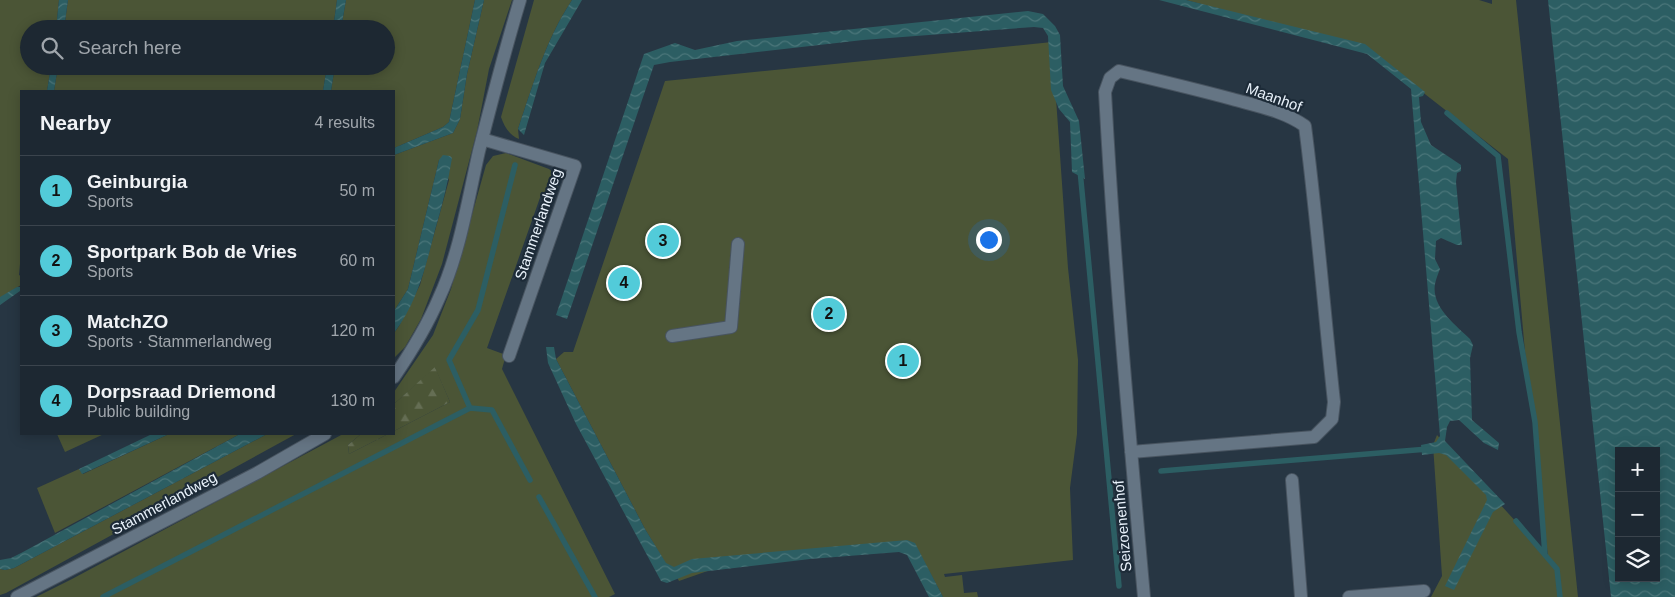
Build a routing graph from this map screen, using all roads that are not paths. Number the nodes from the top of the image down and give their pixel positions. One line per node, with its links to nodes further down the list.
1 (520, 0): 2 (street)
2 (482, 139): 5 (street, Stammerlandweg); 6 (street)
3 (738, 244): 4 (street)
4 (672, 336)
5 (510, 356)
6 (395, 375)
7 (323, 435): 11 (street, Stammerlandweg)
8 (1132, 452): 8 (street, Maanhof); 12 (street, Seizoenenhof)
9 (1292, 480): 13 (street)
10 (1424, 591): 14 (street)
11 (17, 597)
12 (1144, 597)
13 (1301, 597)
14 (1349, 597)

